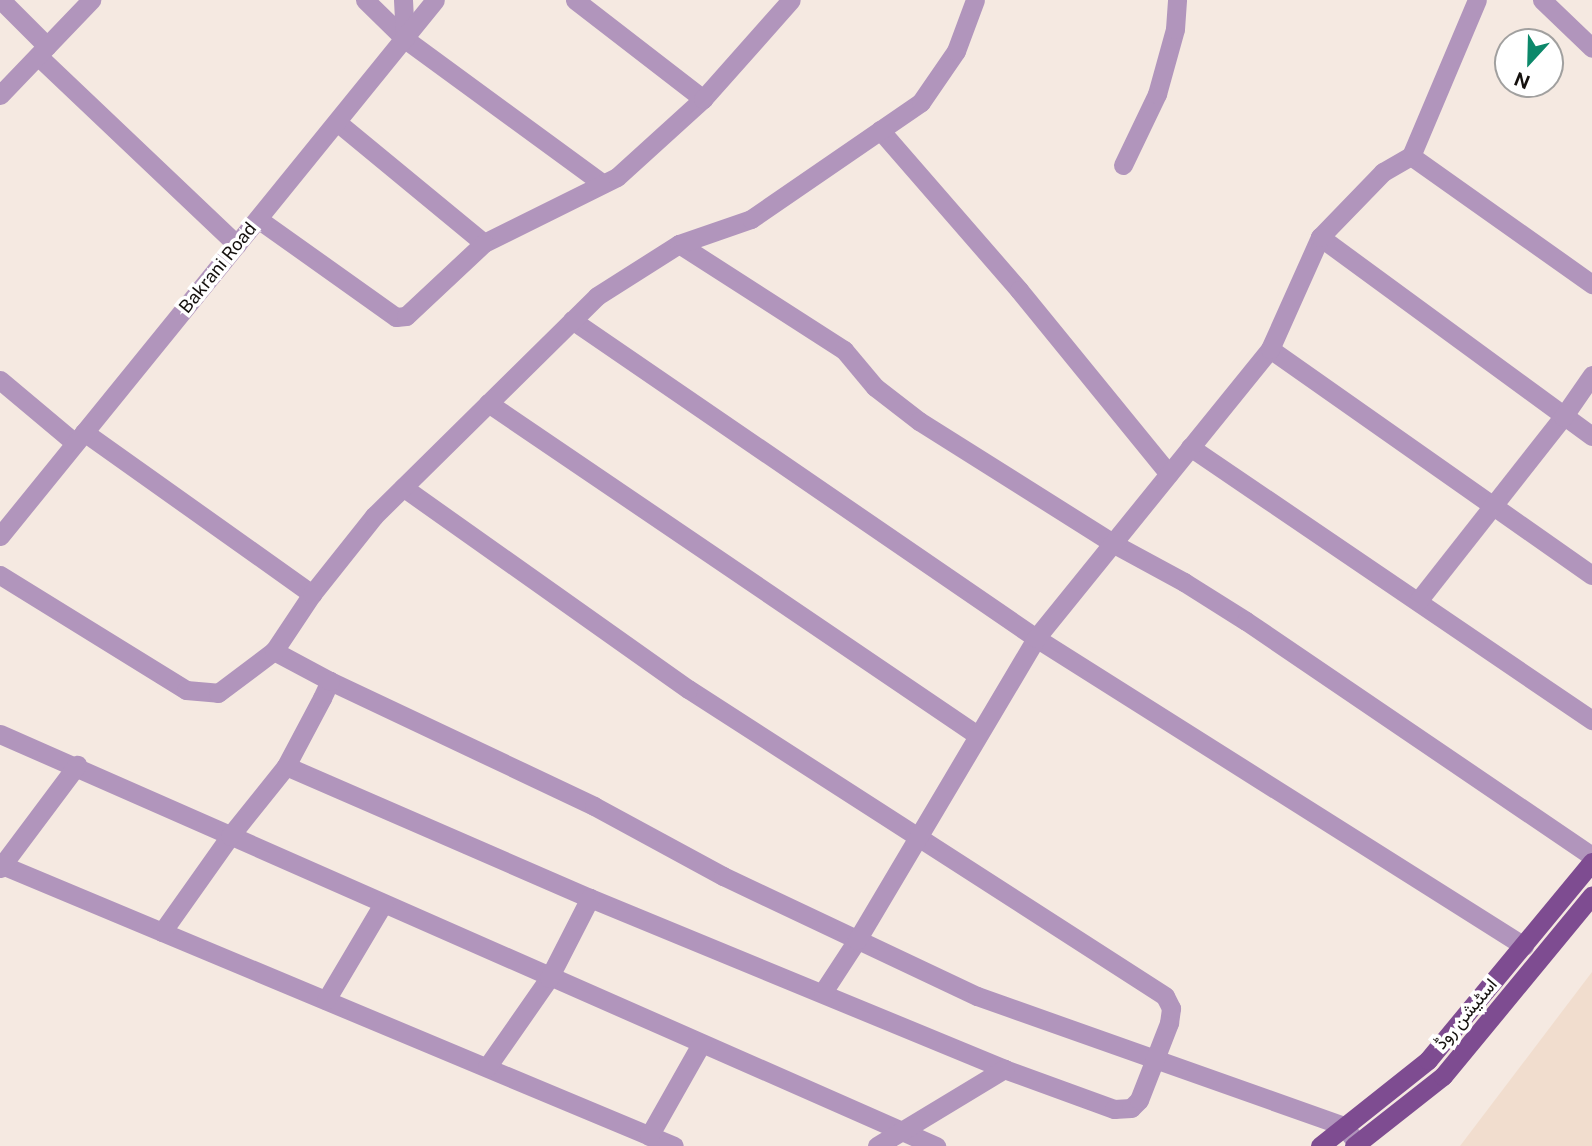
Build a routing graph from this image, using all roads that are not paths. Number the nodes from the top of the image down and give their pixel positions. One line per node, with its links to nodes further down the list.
1 (1, 0): 14 (street)
2 (91, 0): 14 (street)
3 (365, 0): 12 (street)
4 (403, 0): 12 (street)
5 (435, 0): 12 (street, Bakrani Road)
6 (575, 0): 16 (street)
7 (791, 0): 16 (street)
8 (975, 0): 18 (street)
9 (1177, 0): 20 (street)
10 (1477, 0): 19 (street)
11 (1542, 0): 13 (street)
12 (405, 39): 17 (street, Bakrani Road); 21 (street)
13 (1592, 48)
14 (42, 51): 15 (street); 26 (street)
15 (0, 96)
16 (703, 99): 21 (street)
17 (337, 122): 22 (street, Bakrani Road); 24 (street)
18 (880, 130): 25 (street); 37 (street)
19 (1410, 156): 23 (street); 27 (street)
20 (1122, 164)
21 (603, 184): 24 (street)
22 (258, 219): 24 (street); 26 (street, Bakrani Road)
23 (1320, 237): 29 (street); 33 (street)
24 (484, 243)
25 (679, 244): 28 (street); 41 (street)
26 (237, 245): 35 (street, Bakrani Road)
27 (1592, 284)
28 (572, 320): 32 (street); 46 (street)
29 (1269, 349): 36 (street); 39 (street)
30 (1592, 375): 33 (street)
31 (0, 380): 35 (street)
32 (488, 403): 38 (street); 51 (street)
33 (1563, 417): 34 (street); 39 (street)
34 (1592, 436)
35 (80, 438): 40 (street, Bakrani Road); 44 (street)
36 (1190, 447): 37 (street); 45 (street)
37 (1169, 474): 41 (street)
38 (403, 487): 44 (street); 55 (street)
39 (1493, 506): 43 (street); 45 (street)
40 (0, 536)
41 (1114, 544): 46 (street); 56 (street)
42 (0, 575): 47 (street)
43 (1592, 575)
44 (312, 594): 47 (street)
45 (1418, 601): 49 (street)
46 (1036, 638): 51 (street); 64 (street)
47 (274, 651): 48 (street)
48 (330, 681): 53 (street); 63 (street)
49 (1592, 720)
50 (0, 734): 52 (street)
51 (977, 735): 55 (street)
52 (77, 765): 54 (street); 58 (street)
53 (286, 766): 54 (street); 60 (street)
54 (230, 836): 61 (street); 62 (street)
55 (917, 838): 63 (street); 69 (street)
56 (1592, 856)
57 (1592, 862): 64 (main road, اسٹیشن روڈ)
58 (1, 866): 62 (street)
59 (1592, 895): 75 (main road, اسٹیشن روڈ)
60 (590, 898): 65 (street); 66 (street)
61 (383, 904): 65 (street); 67 (street)
62 (162, 932): 67 (street)
63 (858, 940): 66 (street); 69 (street)
64 (1524, 946): 72 (main road, اسٹیشن روڈ)
65 (549, 978): 68 (street); 70 (street)
66 (823, 992): 71 (street)
67 (326, 1000): 70 (street)
68 (701, 1044): 73 (street); 74 (street)
69 (1155, 1056): 71 (street); 72 (street)
70 (487, 1067): 74 (street)
71 (1004, 1069): 73 (street)
72 (1344, 1126): 75 (street); 79 (main road, اسٹیشن روڈ)
73 (903, 1131): 77 (street); 78 (street)
74 (649, 1136): 76 (street)
75 (1355, 1145)
76 (674, 1146)
77 (877, 1146)
78 (936, 1146)
79 (1320, 1146)

